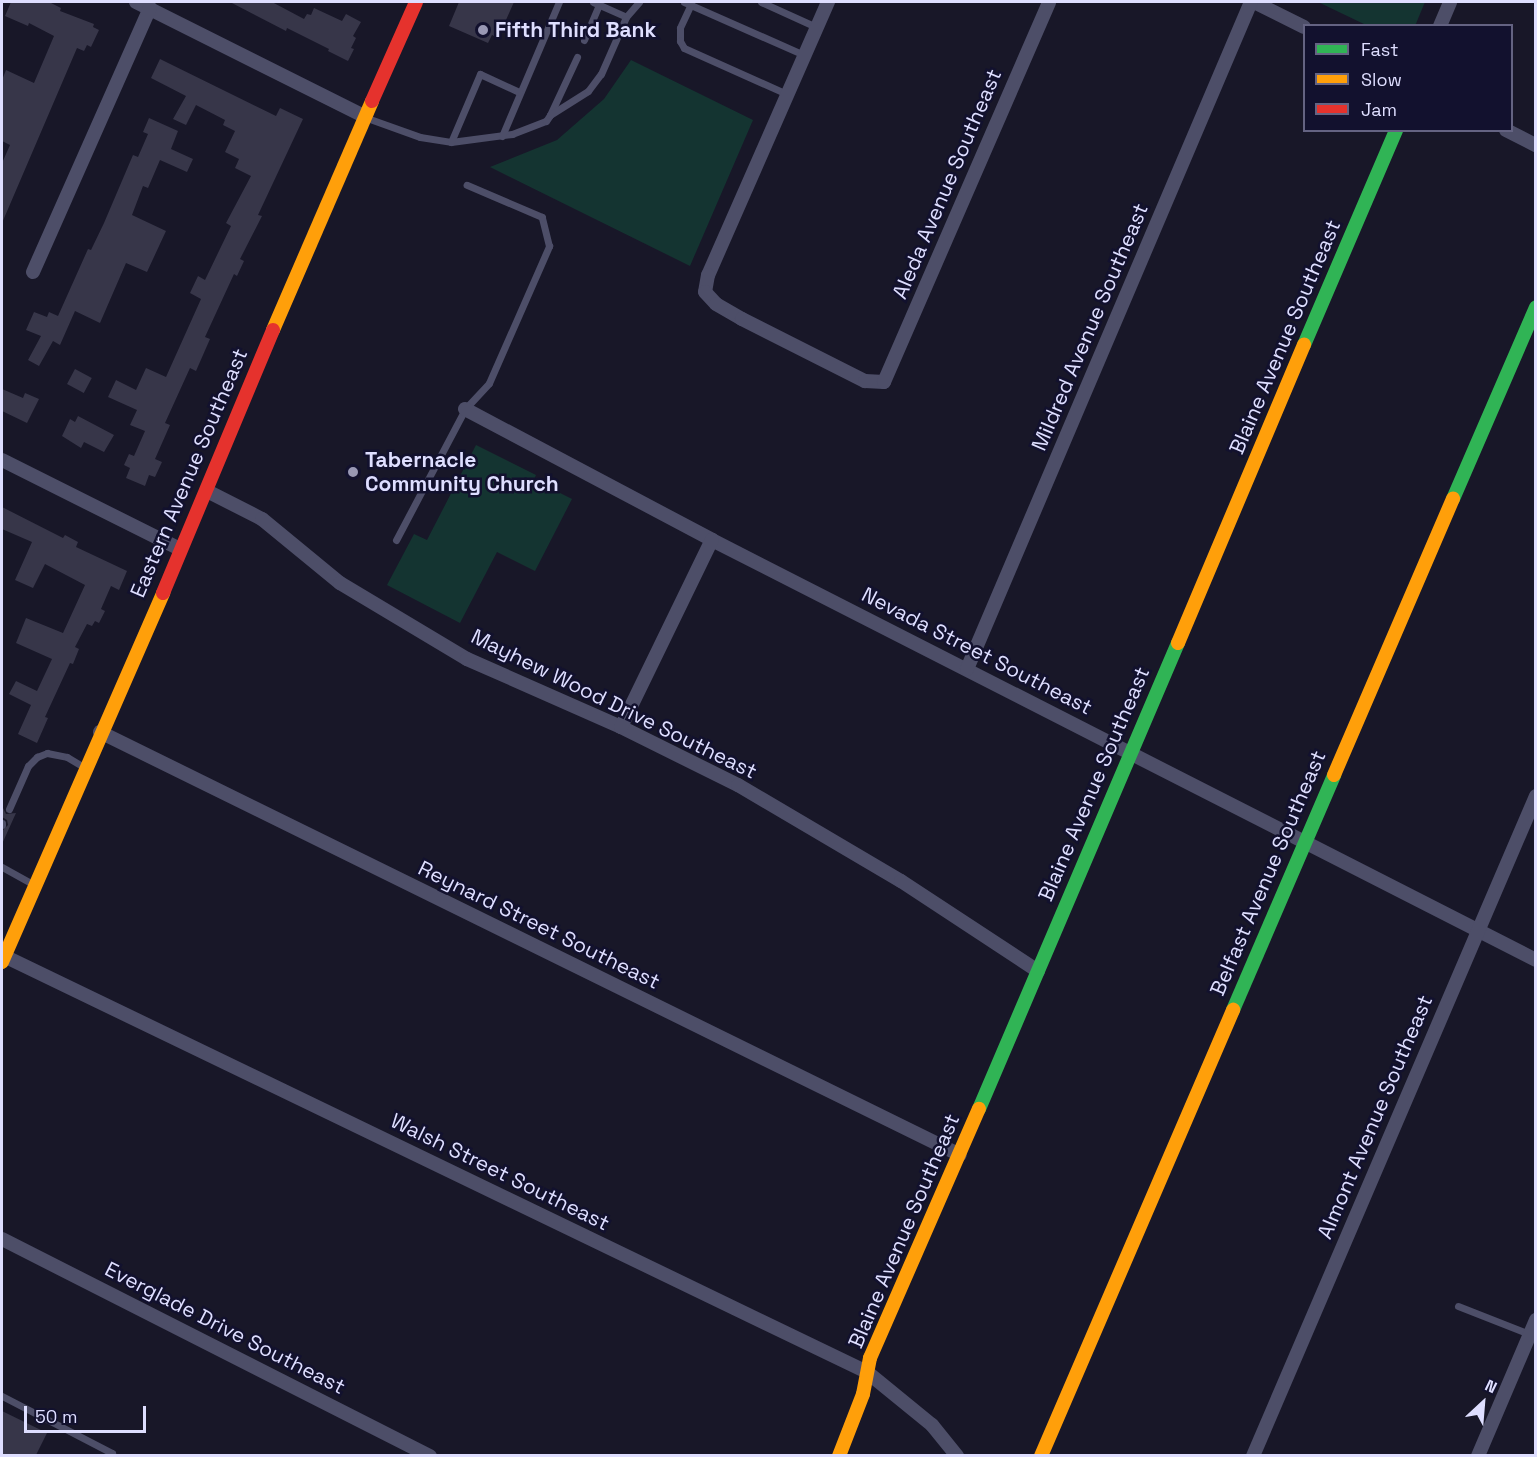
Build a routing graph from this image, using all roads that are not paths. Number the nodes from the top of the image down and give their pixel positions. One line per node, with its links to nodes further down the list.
1 (136, 2): 12 (street)
2 (416, 2): 23 (street, Eastern Avenue Southeast)
3 (559, 2): 20 (lane)
4 (639, 2): 13 (lane)
5 (761, 2): 16 (lane)
6 (828, 2): 16 (street)
7 (1048, 2): 21 (street, Aleda Avenue Southeast)
8 (1253, 2): 15 (street); 38 (street, Mildred Avenue Southeast)
9 (1450, 2): 14 (street)
10 (596, 3): 13 (lane); 17 (lane)
11 (688, 3): 18 (lane); 21 (lane)
12 (150, 8): 23 (street); 30 (street)
13 (626, 16): 22 (lane)
14 (1441, 24)
15 (1303, 26)
16 (816, 27): 18 (street)
17 (584, 40)
18 (804, 55): 21 (street)
19 (577, 57): 22 (lane)
20 (519, 92): 26 (lane); 27 (lane)
21 (787, 94)
22 (550, 115): 26 (lane)
23 (366, 117): 27 (lane); 34 (street, Eastern Avenue Southeast)
24 (1395, 132): 41 (street, Blaine Avenue Southeast)
25 (1510, 132): 28 (street)
26 (502, 136): 27 (lane)
27 (451, 142)
28 (1536, 146)
29 (467, 185): 32 (lane)
30 (33, 272)
31 (1536, 307): 45 (street, Belfast Avenue Southeast)
32 (465, 409): 35 (lane); 36 (street, Nevada Street Southeast)
33 (2, 460): 37 (street)
34 (207, 491): 37 (street, Eastern Avenue Southeast); 39 (street, Mayhew Wood Drive Southeast)
35 (396, 540)
36 (712, 540): 38 (street, Nevada Street Southeast); 39 (street)
37 (180, 549): 40 (street, Eastern Avenue Southeast)
38 (967, 669): 41 (street, Nevada Street Southeast)
39 (621, 727): 51 (street, Mayhew Wood Drive Southeast)
40 (100, 732): 42 (street, Eastern Avenue Southeast); 52 (street, Reynard Street Southeast)
41 (1130, 753): 45 (street, Nevada Street Southeast); 51 (street, Blaine Avenue Southeast)
42 (85, 768): 44 (lane); 47 (street, Eastern Avenue Southeast)
43 (1536, 796): 48 (street, Almont Avenue Southeast)
44 (9, 809)
45 (1304, 842): 48 (street, Nevada Street Southeast); 63 (street, Belfast Avenue Southeast)
46 (2, 867): 47 (lane)
47 (35, 885): 49 (street, Eastern Avenue Southeast)
48 (1478, 930): 50 (street, Nevada Street Southeast); 64 (street, Almont Avenue Southeast)
49 (3, 959): 57 (street, Walsh Street Southeast)
50 (1536, 960)
51 (1038, 971): 52 (street, Blaine Avenue Southeast)
52 (960, 1155): 57 (street, Blaine Avenue Southeast)
53 (2, 1239): 60 (street, Everglade Drive Southeast)
54 (1458, 1306): 56 (lane)
55 (1536, 1320): 56 (street)
56 (1529, 1334): 65 (street)
57 (867, 1372): 61 (street, Blaine Avenue Southeast); 62 (street, Walsh Street Southeast)
58 (2, 1396): 59 (lane)
59 (111, 1455)
60 (430, 1455)
61 (839, 1455)
62 (957, 1455)
63 (1041, 1455)
64 (1253, 1455)
65 (1478, 1455)

